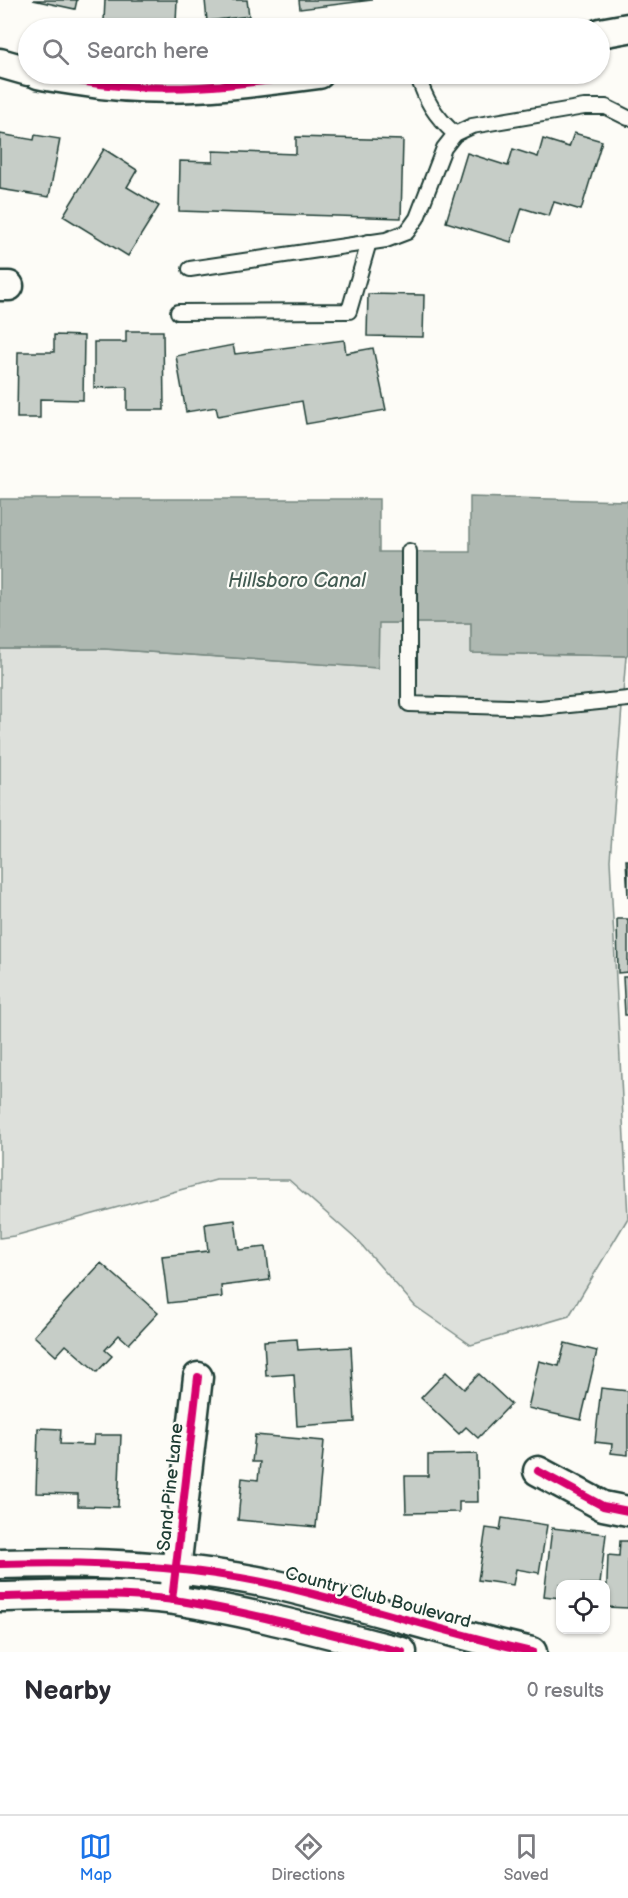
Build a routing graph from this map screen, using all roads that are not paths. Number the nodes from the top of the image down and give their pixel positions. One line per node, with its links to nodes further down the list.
1 (628, 28): 2 (street)
2 (610, 31)
3 (0, 63): 4 (street)
4 (18, 68)
5 (96, 84): 6 (street)
6 (248, 84)
7 (420, 84): 9 (lane)
8 (628, 118): 9 (lane)
9 (455, 134): 10 (lane)
10 (369, 242): 11 (lane); 12 (lane)
11 (190, 269)
12 (178, 312)
13 (409, 551): 14 (lane)
14 (628, 699)
15 (198, 1377): 19 (street, Sand Pine Lane)
16 (538, 1471): 17 (street)
17 (628, 1511)
18 (0, 1564): 19 (street, Country Club Boulevard)
19 (176, 1568): 21 (street, Sand Pine Lane); 22 (street, Country Club Boulevard)
20 (0, 1597): 21 (street)
21 (172, 1600): 23 (street)
22 (360, 1608): 23 (street); 25 (street, Country Club Boulevard)
23 (350, 1646): 24 (street)
24 (402, 1652)
25 (532, 1652)

